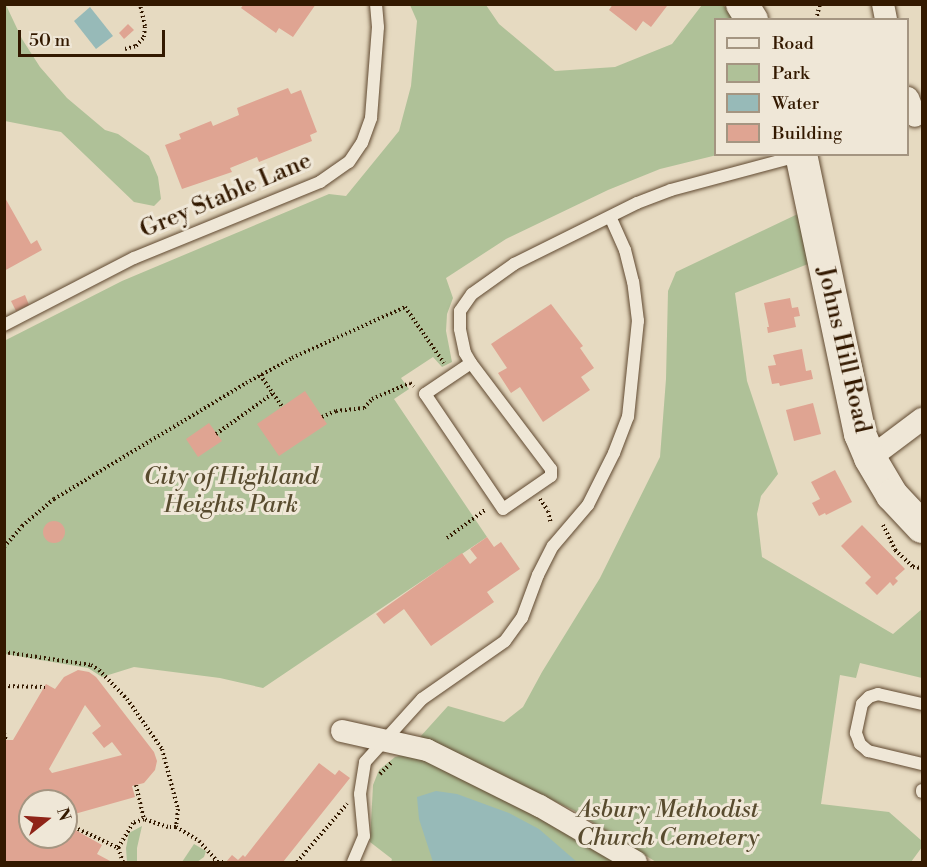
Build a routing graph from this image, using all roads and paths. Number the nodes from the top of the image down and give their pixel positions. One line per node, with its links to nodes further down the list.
1 (140, 4): 5 (path)
2 (376, 4): 9 (lane, Grey Stable Lane)
3 (742, 4): 4 (street)
4 (751, 18)
5 (125, 50)
6 (797, 156): 8 (lane)
7 (801, 156): 19 (street, Johns Hill Road)
8 (610, 216): 10 (lane); 25 (lane)
9 (4, 325)
10 (471, 363): 12 (lane); 20 (lane)
11 (260, 375): 12 (path); 13 (path); 26 (path)
12 (454, 375): 14 (lane)
13 (272, 394): 15 (path); 18 (path)
14 (425, 394): 16 (path); 21 (lane)
15 (282, 407)
16 (322, 417)
17 (922, 419): 19 (street)
18 (216, 434)
19 (870, 458): 23 (street, Johns Hill Road)
20 (533, 488): 21 (lane); 25 (path)
21 (497, 500): 24 (path)
22 (881, 520): 27 (path)
23 (922, 527)
24 (447, 538)
25 (556, 543): 34 (lane)
26 (4, 547)
27 (922, 568)
28 (4, 652): 42 (path)
29 (4, 686): 30 (path)
30 (45, 687)
31 (922, 704): 37 (lane)
32 (342, 731): 34 (street)
33 (4, 733): 35 (path)
34 (386, 739): 40 (lane); 50 (street)
35 (6, 740)
36 (396, 759): 38 (path)
37 (922, 764)
38 (379, 777)
39 (136, 785): 41 (path)
40 (360, 794): 48 (path); 49 (lane)
41 (144, 819): 42 (path); 44 (path)
42 (176, 827): 46 (path)
43 (78, 829): 44 (path)
44 (118, 848): 45 (path)
45 (123, 862)
46 (215, 862): 47 (path)
47 (225, 862)
48 (297, 862)
49 (353, 862)
50 (636, 862)

